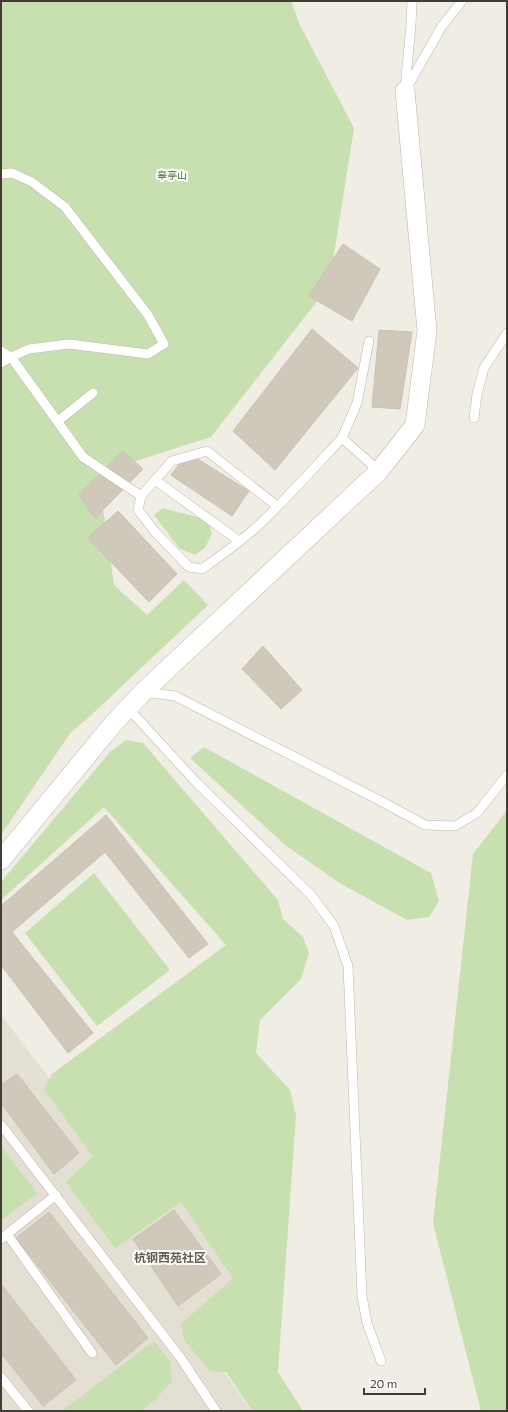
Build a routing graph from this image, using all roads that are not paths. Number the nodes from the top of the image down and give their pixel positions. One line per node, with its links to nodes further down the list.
1 (412, 1): 3 (lane)
2 (462, 1): 3 (lane)
3 (405, 91): 14 (street)
4 (1, 174): 8 (lane)
5 (507, 333): 11 (lane)
6 (369, 341): 13 (lane)
7 (1, 351): 8 (lane)
8 (11, 357): 9 (lane); 12 (lane)
9 (1, 364)
10 (93, 393): 12 (lane)
11 (474, 418)
12 (58, 421): 16 (lane)
13 (342, 438): 14 (lane); 17 (lane)
14 (379, 471): 19 (street)
15 (155, 480): 16 (lane); 17 (lane); 18 (lane)
16 (142, 496): 18 (lane)
17 (277, 506): 18 (lane)
18 (239, 541)
19 (143, 692): 20 (street); 21 (lane)
20 (128, 708): 22 (street); 27 (lane)
21 (507, 775)
22 (1, 860)
23 (1, 1125): 24 (lane)
24 (56, 1195): 25 (lane); 30 (lane)
25 (4, 1236): 26 (lane)
26 (92, 1353)
27 (381, 1361)
28 (1, 1378): 29 (lane)
29 (28, 1411)
30 (216, 1411)

